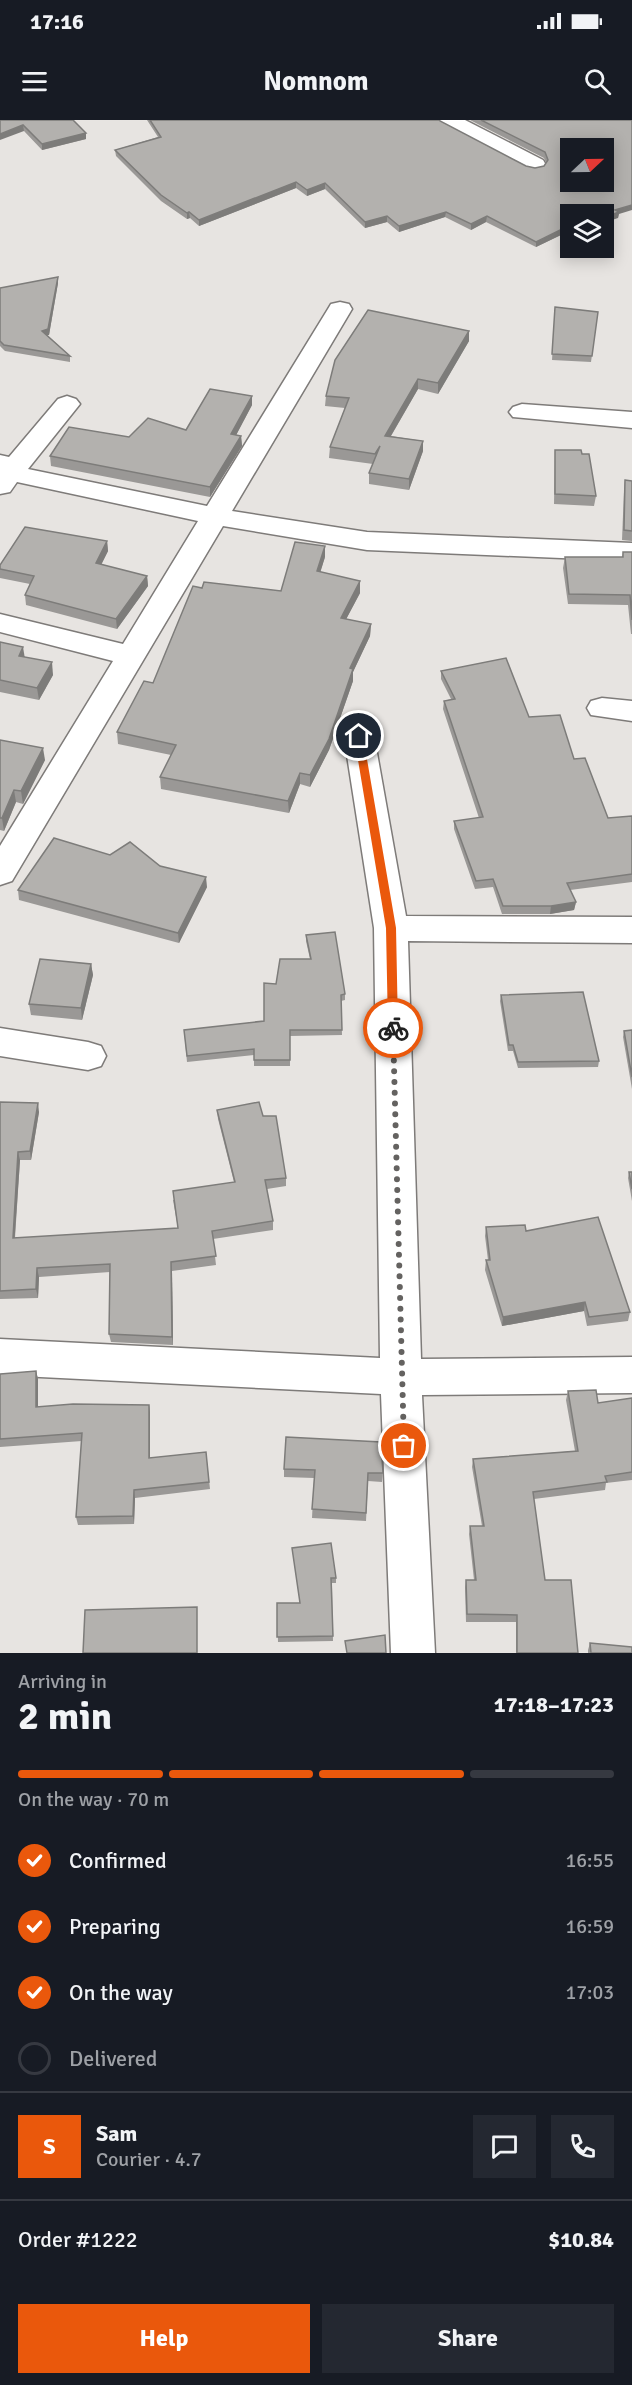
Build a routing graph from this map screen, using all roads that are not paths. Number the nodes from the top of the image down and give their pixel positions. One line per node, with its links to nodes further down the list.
1 (449, 120): 2 (street)
2 (535, 165)
3 (339, 309): 8 (street)
4 (67, 404): 7 (street)
5 (522, 412): 6 (street)
6 (632, 420)
7 (3, 474): 8 (street)
8 (215, 516): 9 (street); 11 (street)
9 (632, 552)
10 (0, 623): 11 (street)
11 (131, 656): 15 (street)
12 (602, 708): 13 (street)
13 (632, 711)
14 (359, 736): 16 (street)
15 (0, 873)
16 (391, 928): 17 (street); 22 (street)
17 (632, 930)
18 (0, 1042): 19 (street)
19 (88, 1056)
20 (0, 1357): 22 (street)
21 (632, 1376): 22 (street)
22 (401, 1377): 23 (street)
23 (413, 1653)

